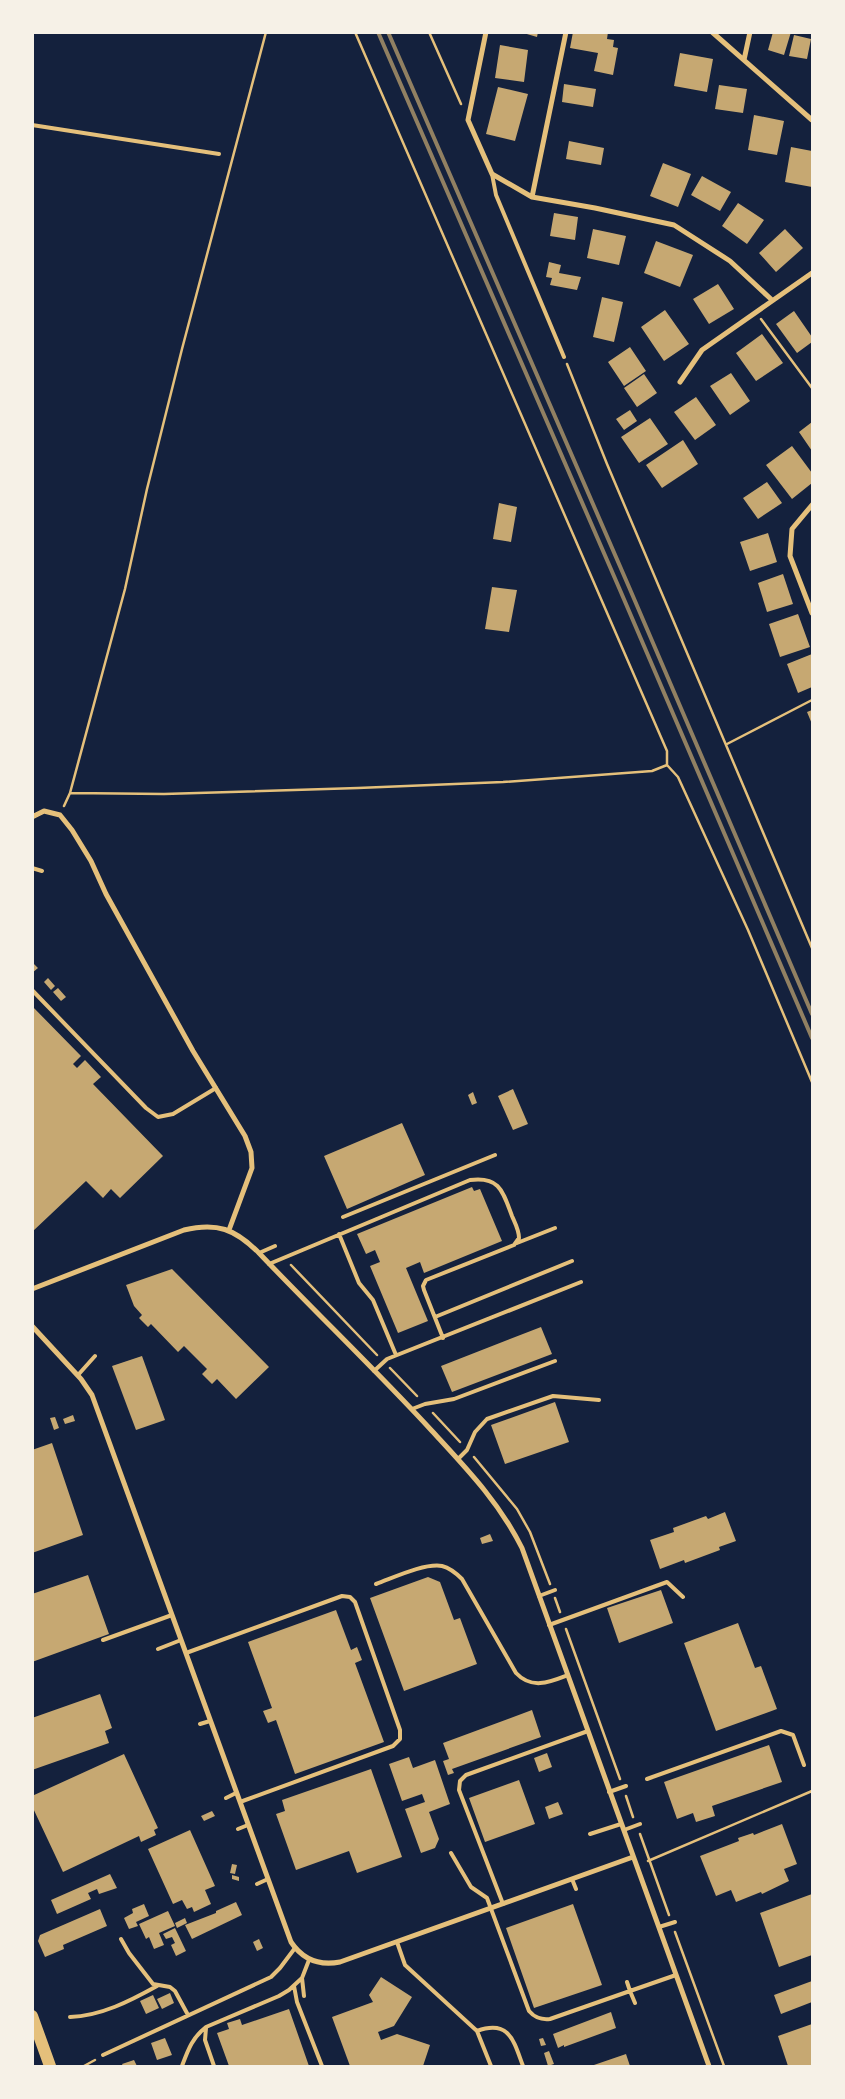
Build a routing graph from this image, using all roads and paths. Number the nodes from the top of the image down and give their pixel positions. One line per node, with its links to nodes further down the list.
1 (204, 32): 2 (path)
2 (208, 32)
3 (266, 32): 28 (path)
4 (355, 32): 27 (path)
5 (429, 32): 11 (path)
6 (486, 32): 11 (street)
7 (566, 32): 16 (street)
8 (712, 32): 10 (street)
9 (750, 32): 10 (street)
10 (744, 60): 12 (street)
11 (468, 120): 15 (street)
12 (812, 120)
13 (32, 125): 14 (lane)
14 (219, 154)
15 (492, 174): 16 (street); 20 (lane)
16 (532, 197): 18 (street)
17 (812, 273): 18 (street)
18 (772, 300): 19 (street)
19 (756, 312): 21 (street); 22 (path)
20 (564, 357): 26 (path)
21 (680, 382)
22 (812, 388)
23 (812, 505): 24 (street)
24 (812, 613)
25 (812, 700): 26 (path)
26 (727, 744): 34 (path)
27 (667, 765): 28 (path); 36 (path)
28 (70, 792): 29 (path)
29 (60, 815): 30 (street); 37 (street)
30 (32, 817)
31 (35, 869): 32 (lane); 33 (lane)
32 (42, 871)
33 (32, 873)
34 (812, 948)
35 (32, 990): 37 (lane)
36 (812, 1082)
37 (216, 1088): 41 (street)
38 (495, 1155): 39 (lane)
39 (343, 1217)
40 (555, 1228): 43 (lane)
41 (229, 1230): 45 (street); 49 (street)
42 (339, 1234): 43 (lane); 47 (lane); 53 (lane)
43 (514, 1245): 50 (lane)
44 (275, 1246): 45 (lane)
45 (259, 1253): 47 (street)
46 (572, 1261): 50 (lane)
47 (269, 1264): 56 (path); 57 (street)
48 (581, 1282): 52 (lane)
49 (32, 1289)
50 (435, 1317): 52 (lane)
51 (32, 1326): 58 (street)
52 (443, 1338): 53 (lane)
53 (396, 1355): 56 (lane)
54 (95, 1356): 58 (lane)
55 (554, 1361): 60 (lane)
56 (384, 1362): 57 (lane); 60 (path)
57 (374, 1371): 61 (street)
58 (78, 1375): 68 (street)
59 (599, 1400): 62 (lane)
60 (425, 1404): 61 (lane); 62 (path)
61 (412, 1409): 63 (street)
62 (468, 1450): 63 (lane); 65 (path)
63 (458, 1459): 66 (street)
64 (376, 1584): 75 (lane)
65 (554, 1590): 66 (lane); 69 (path)
66 (539, 1596): 70 (street)
67 (683, 1597): 69 (lane)
68 (172, 1615): 71 (lane); 72 (street)
69 (563, 1620): 70 (lane); 81 (path)
70 (550, 1625): 75 (street)
71 (103, 1640)
72 (181, 1640): 73 (lane); 74 (street)
73 (158, 1649)
74 (186, 1653): 76 (street); 86 (lane)
75 (568, 1675): 78 (street)
76 (210, 1721): 77 (lane); 84 (street)
77 (200, 1724)
78 (588, 1731): 83 (street); 101 (lane)
79 (804, 1765): 80 (lane)
80 (647, 1779)
81 (624, 1786): 83 (lane); 89 (path)
82 (812, 1791): 95 (path)
83 (610, 1792): 87 (street)
84 (236, 1793): 85 (lane); 86 (street)
85 (226, 1798)
86 (240, 1802): 88 (street)
87 (621, 1824): 91 (street); 92 (lane)
88 (248, 1825): 90 (lane); 97 (street)
89 (638, 1825): 91 (lane); 95 (path)
90 (238, 1829)
91 (624, 1830): 94 (street)
92 (590, 1834)
93 (451, 1854): 102 (lane)
94 (634, 1857): 96 (street); 98 (street)
95 (649, 1861): 96 (path); 103 (path)
96 (637, 1866): 104 (street)
97 (268, 1879): 99 (lane); 107 (street)
98 (572, 1879): 100 (lane); 101 (street)
99 (257, 1884)
100 (576, 1889)
101 (503, 1904): 102 (street)
102 (491, 1908): 106 (street); 114 (lane)
103 (673, 1922): 104 (lane); 131 (path)
104 (659, 1927): 109 (street)
105 (121, 1939): 112 (lane)
106 (397, 1942): 108 (street); 121 (lane)
107 (295, 1948): 108 (street); 117 (lane)
108 (310, 1960): 110 (lane)
109 (676, 1975): 114 (lane); 130 (street)
110 (302, 1978): 113 (lane); 115 (lane)
111 (627, 1982): 114 (lane)
112 (157, 1986): 117 (lane); 119 (lane)
113 (294, 1986): 120 (lane); 127 (lane)
114 (630, 1991): 116 (lane)
115 (304, 1996)
116 (635, 2003)
117 (188, 2015): 122 (lane)
118 (32, 2016): 123 (main road)
119 (70, 2017)
120 (206, 2027): 125 (lane); 126 (lane)
121 (477, 2032): 128 (lane); 129 (lane)
122 (103, 2054): 124 (path)
123 (50, 2066)
124 (84, 2066)
125 (182, 2066)
126 (214, 2066)
127 (322, 2066)
128 (491, 2066)
129 (523, 2066)
130 (709, 2066)
131 (724, 2066)

